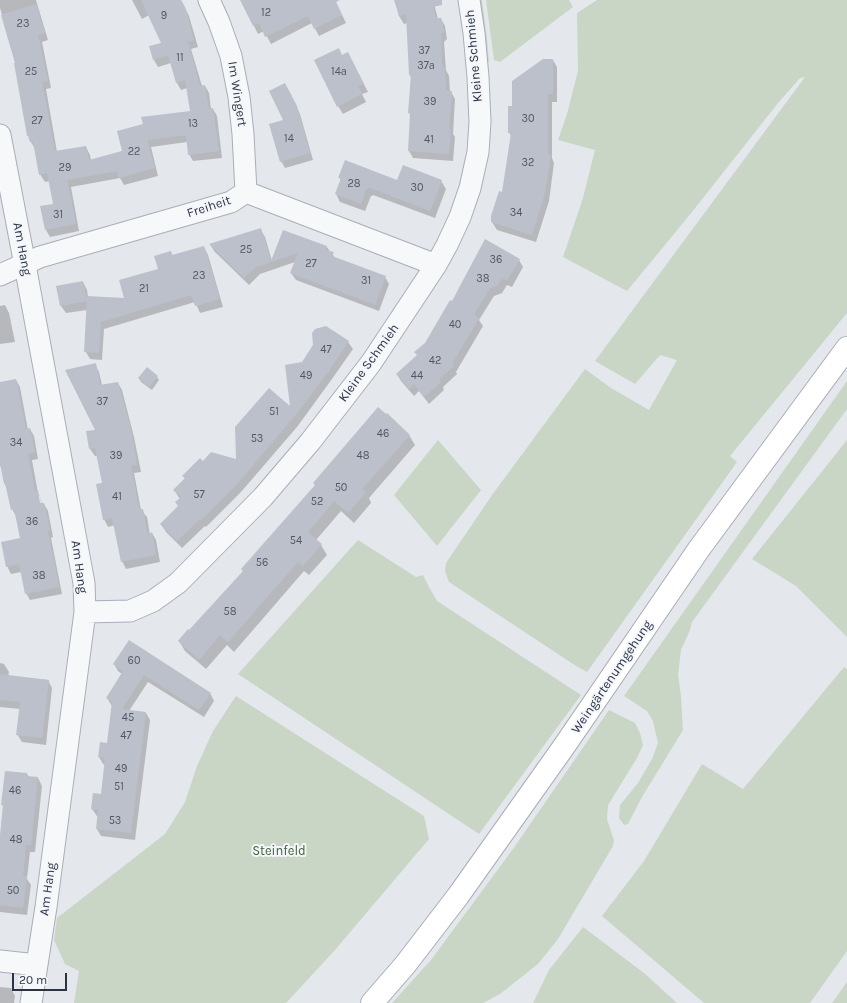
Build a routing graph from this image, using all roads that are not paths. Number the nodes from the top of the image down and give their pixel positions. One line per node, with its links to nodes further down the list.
1 (209, 0): 4 (street, Im Wingert)
2 (469, 0): 6 (street, Kleine Schmieh)
3 (0, 135): 5 (street, Am Hang)
4 (246, 192): 5 (street, Freiheit); 6 (street, Freiheit)
5 (25, 264): 7 (street, Freiheit); 9 (street, Am Hang)
6 (436, 264): 9 (street, Kleine Schmieh)
7 (0, 275)
8 (847, 348): 13 (main road, Weingärtenumgehung)
9 (85, 612): 11 (street, Am Hang)
10 (0, 961): 11 (street)
11 (37, 965): 12 (street, Am Hang)
12 (31, 1003)
13 (372, 1003)

